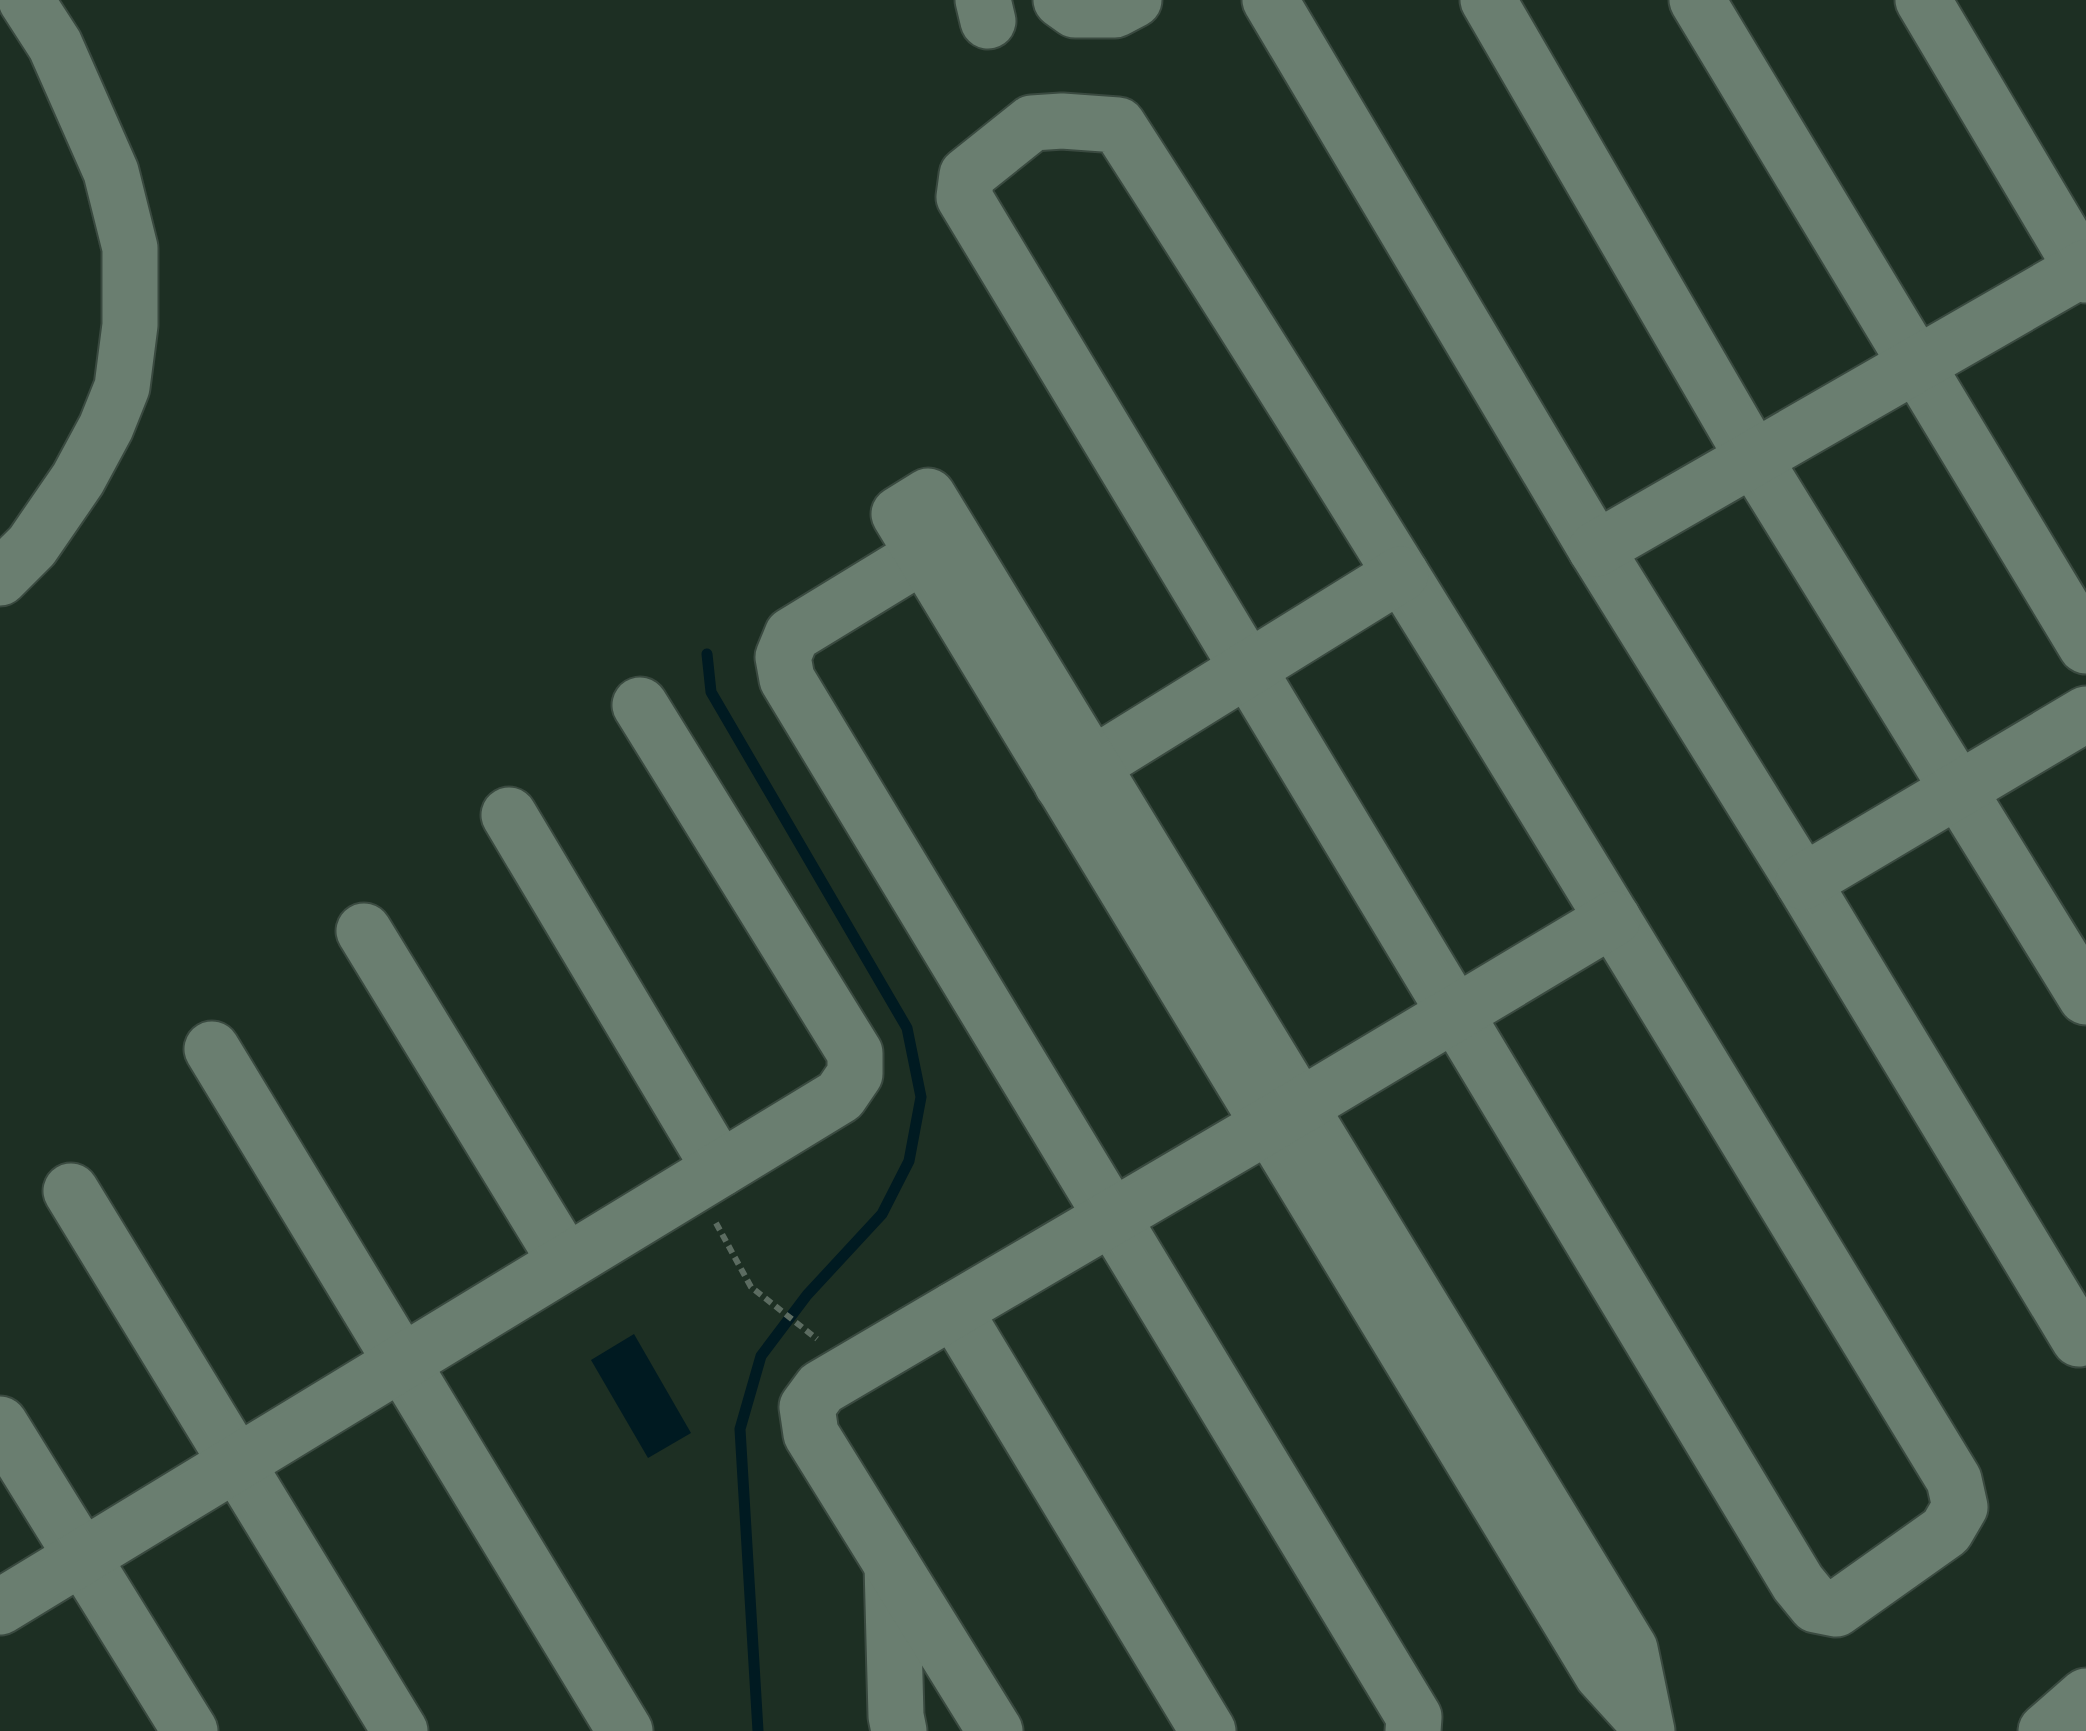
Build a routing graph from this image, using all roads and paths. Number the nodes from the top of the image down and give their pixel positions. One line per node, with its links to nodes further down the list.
1 (26, 0): 13 (street)
2 (1061, 0): 3 (street)
3 (1134, 0)
4 (1270, 0): 11 (street)
5 (1488, 0): 10 (street)
6 (1696, 0): 9 (street)
7 (1923, 0): 8 (street)
8 (2085, 271): 9 (street)
9 (1917, 364): 10 (street); 14 (street)
10 (1754, 459): 11 (street); 19 (street)
11 (1596, 549): 21 (street)
12 (1402, 574): 15 (street); 15 (street); 22 (street)
13 (0, 578)
14 (2086, 646)
15 (1248, 669): 18 (street); 25 (street)
16 (640, 705): 28 (street)
17 (2086, 714): 19 (street)
18 (1077, 775): 27 (street); 30 (street)
19 (1959, 789): 21 (street); 24 (street)
20 (509, 815): 28 (street)
21 (1803, 882): 33 (street)
22 (1613, 919): 25 (street); 25 (street)
23 (364, 931): 31 (street)
24 (2086, 997)
25 (1455, 1014): 27 (street)
26 (212, 1049): 35 (street)
27 (1285, 1116): 30 (street); 42 (street)
28 (707, 1177): 31 (street); 34 (path)
29 (71, 1192): 37 (street)
30 (1112, 1217): 32 (street); 49 (street)
31 (566, 1262): 35 (street)
32 (954, 1310): 39 (street); 48 (street)
33 (2086, 1330)
34 (809, 1333)
35 (402, 1362): 37 (street); 45 (street)
36 (0, 1424): 38 (street)
37 (237, 1462): 38 (street); 44 (street)
38 (83, 1556): 40 (street); 43 (street)
39 (892, 1565): 46 (street); 47 (street)
40 (0, 1606)
41 (2086, 1696): 50 (street)
42 (1646, 1725)
43 (190, 1731)
44 (400, 1731)
45 (624, 1731)
46 (899, 1731)
47 (994, 1731)
48 (1208, 1731)
49 (1412, 1731)
50 (2046, 1731)

